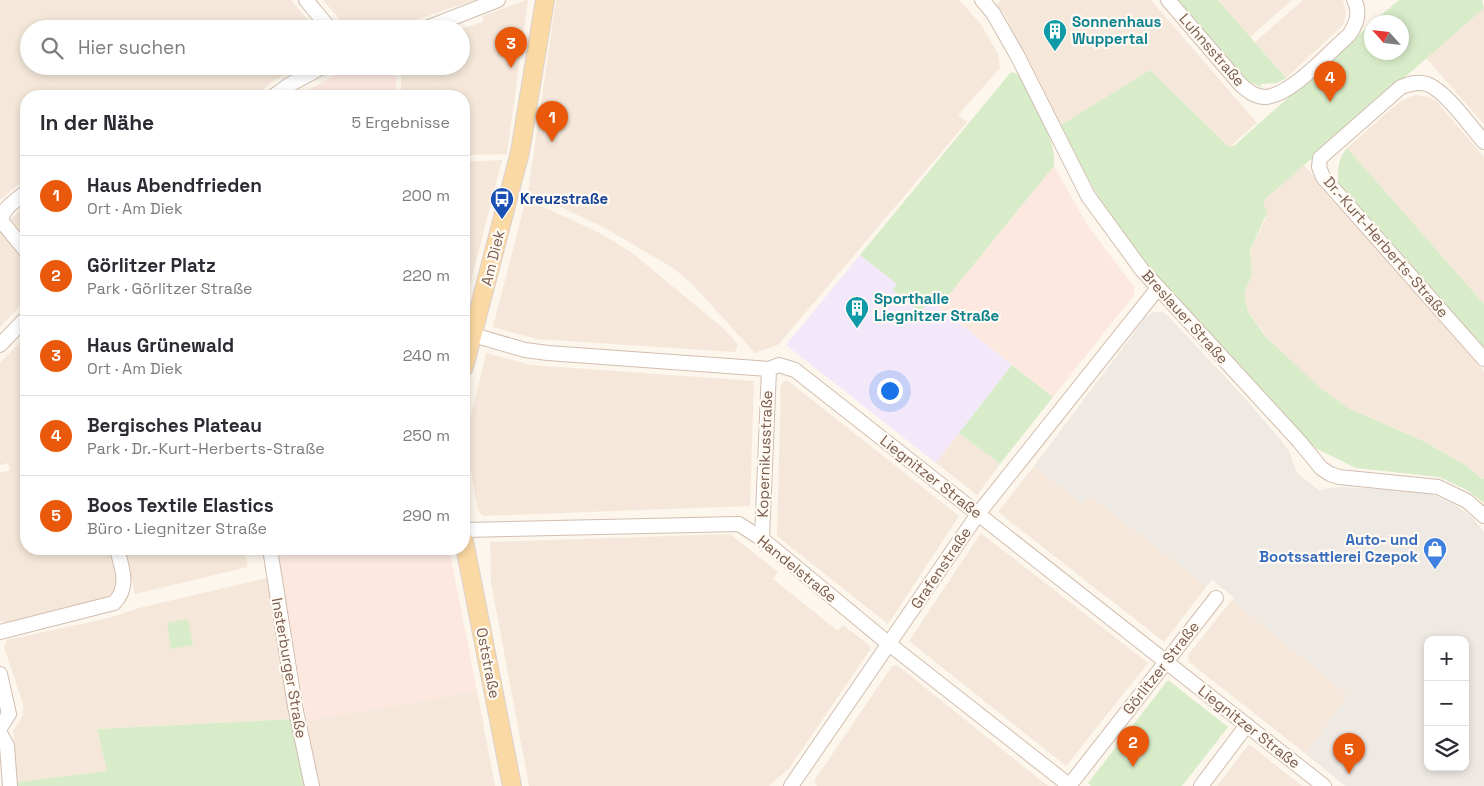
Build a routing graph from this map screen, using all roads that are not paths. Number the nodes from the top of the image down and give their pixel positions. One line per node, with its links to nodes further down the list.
1 (306, 0): 7 (street)
2 (498, 0): 8 (street)
3 (544, 0): 16 (main road, Am Diek)
4 (982, 0): 14 (street, Breslauer Straße)
5 (1168, 0): 6 (street, Luhnsstraße)
6 (1354, 0)
7 (323, 20)
8 (447, 20)
9 (307, 75): 10 (street)
10 (282, 90)
11 (1484, 142): 19 (street, Dr.-Kurt-Herberts-Straße)
12 (20, 197): 13 (street)
13 (20, 244)
14 (1158, 288): 21 (street, Grafenstraße); 22 (street, Breslauer Straße)
15 (20, 324): 17 (street)
16 (473, 335): 18 (main road, Am Diek); 20 (street, Liegnitzer Straße)
17 (0, 345)
18 (470, 346)
19 (1484, 359)
20 (768, 369): 21 (street, Liegnitzer Straße); 24 (street, Kopernikusstraße)
21 (978, 514): 30 (street, Grafenstraße); 31 (street, Liegnitzer Straße)
22 (1484, 516)
23 (470, 530): 24 (street, Handelstraße)
24 (762, 539): 30 (street, Handelstraße)
25 (118, 555): 29 (street)
26 (271, 555): 38 (street, Insterburger Straße)
27 (467, 555): 39 (main road, Oststraße)
28 (1216, 598): 31 (street, Görlitzer Straße)
29 (0, 632)
30 (889, 644): 36 (street, Grafenstraße); 40 (street, Handelstraße)
31 (1166, 662): 33 (street, Liegnitzer Straße); 40 (street, Görlitzer Straße)
32 (0, 674): 34 (street)
33 (1247, 725): 41 (street); 42 (street, Liegnitzer Straße)
34 (0, 728)
35 (0, 733): 37 (street)
36 (794, 785)
37 (10, 786)
38 (312, 786)
39 (512, 786)
40 (1070, 786)
41 (1201, 786)
42 (1324, 786)

